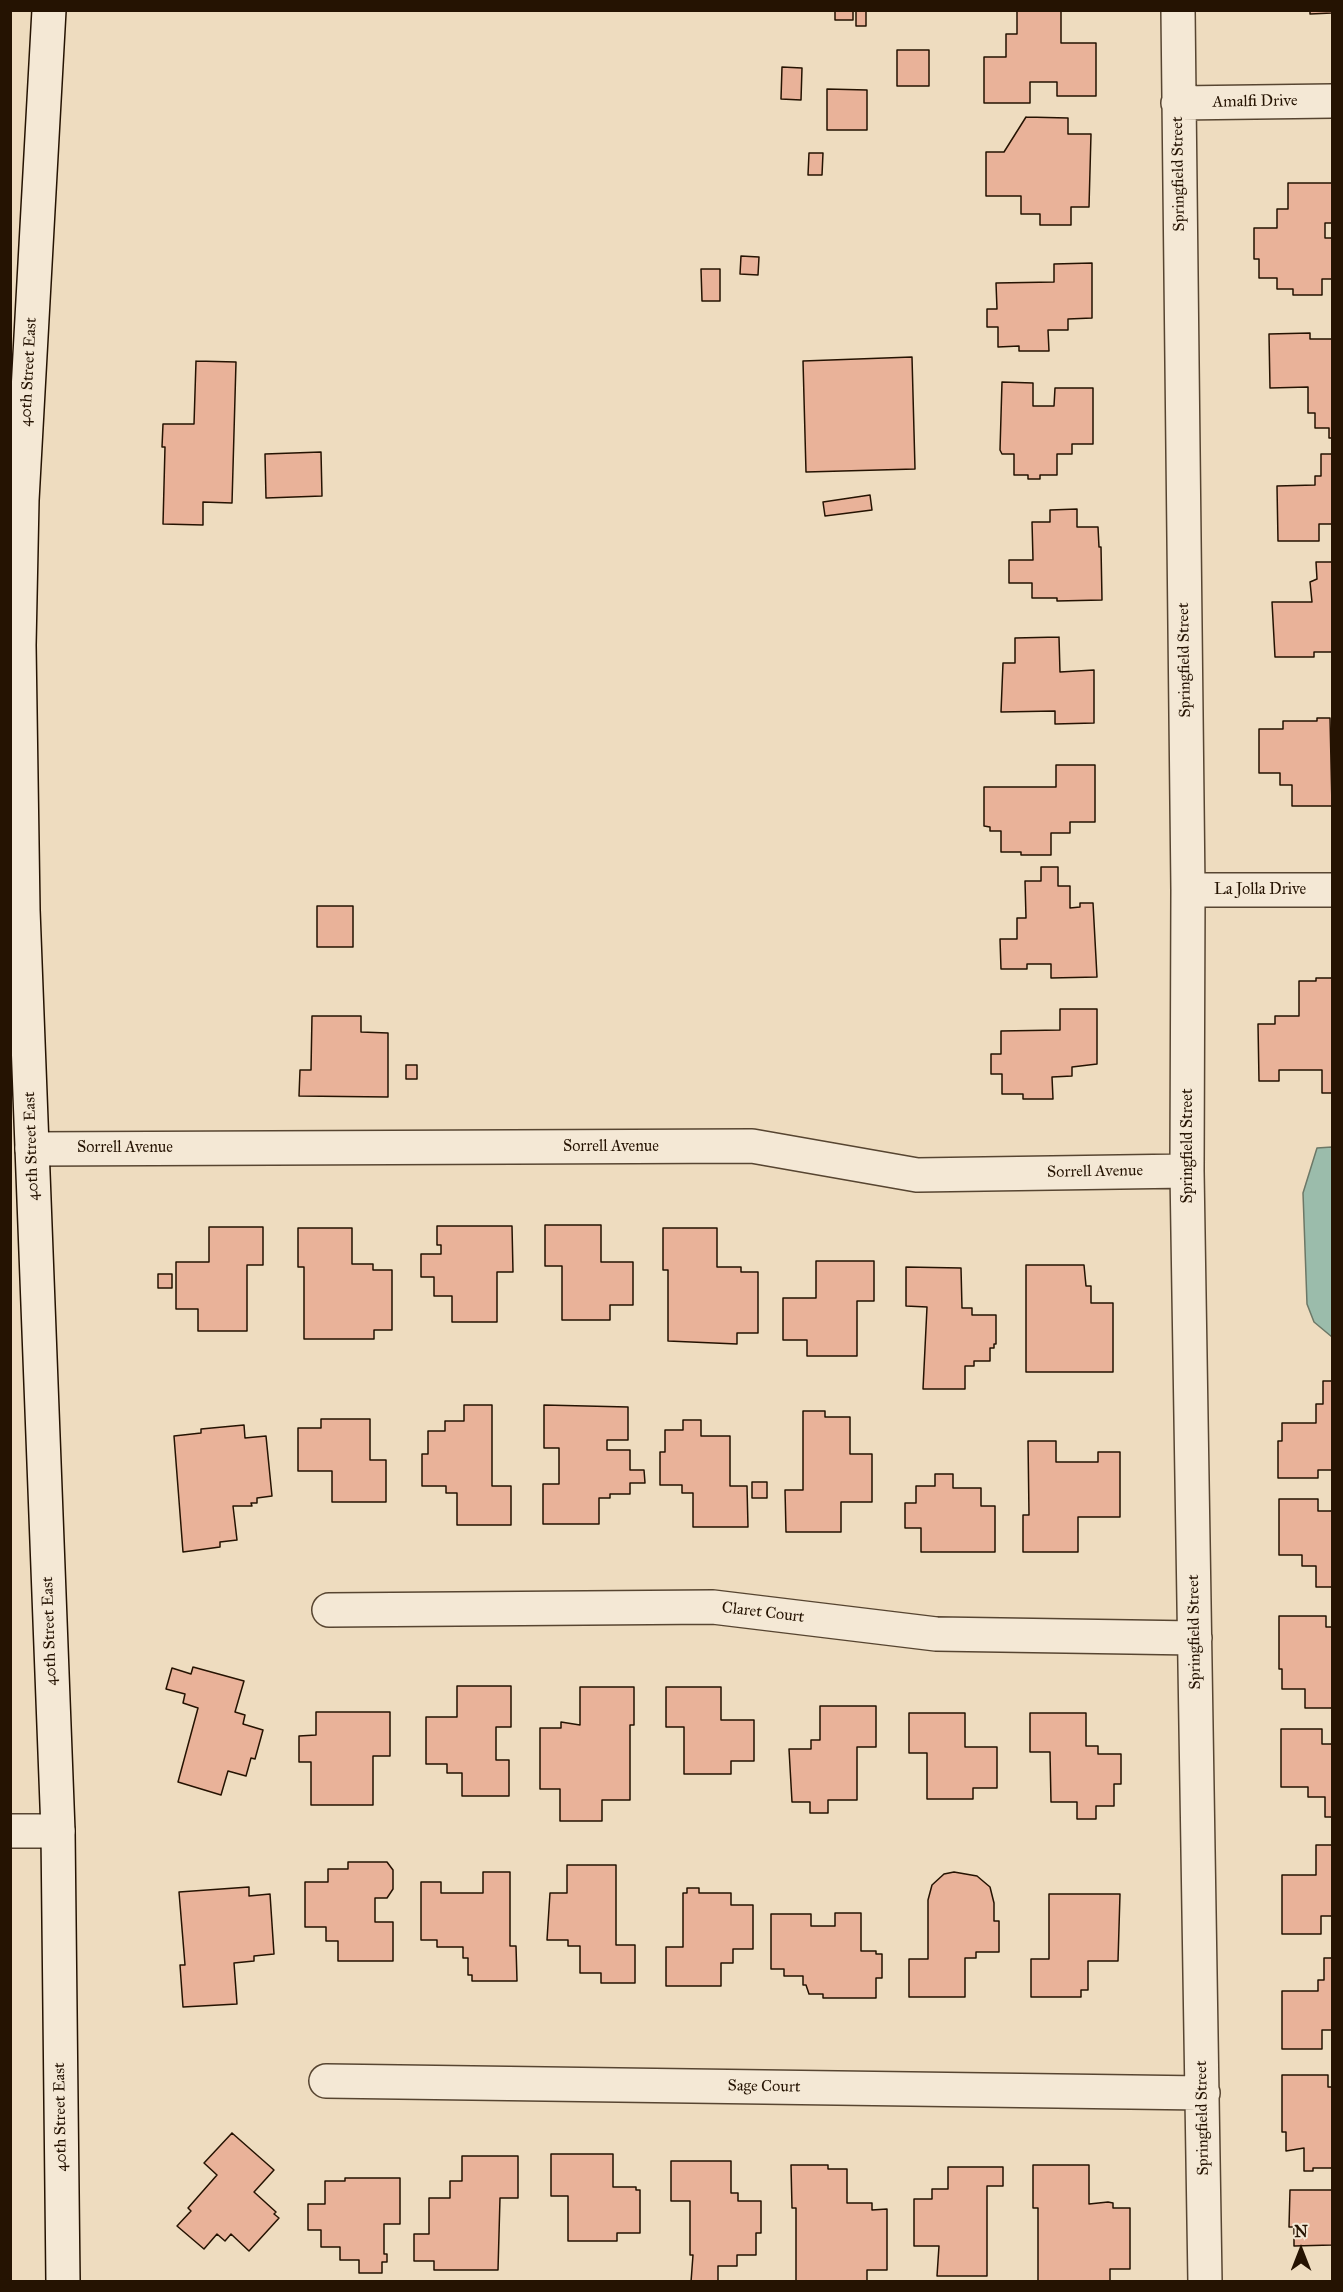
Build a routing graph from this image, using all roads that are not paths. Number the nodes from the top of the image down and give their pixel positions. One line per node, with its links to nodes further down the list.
1 (49, 10): 7 (street, 40th Street East)
2 (1178, 10): 4 (street, Springfield Street)
3 (1332, 101): 4 (street, Amalfi Drive)
4 (1178, 103): 5 (street, Springfield Street)
5 (1188, 890): 6 (street, La Jolla Drive); 8 (street, Springfield Street)
6 (1332, 890)
7 (32, 1149): 8 (street, Sorrell Avenue); 12 (street, 40th Street East)
8 (1187, 1171): 10 (street, Springfield Street)
9 (329, 1610): 10 (street, Claret Court)
10 (1195, 1638): 14 (street, Springfield Street)
11 (10, 1831): 12 (street)
12 (58, 1831): 15 (street, 40th Street East)
13 (326, 2081): 14 (street, Sage Court)
14 (1203, 2093): 16 (street, Springfield Street)
15 (63, 2282)
16 (1205, 2282)

